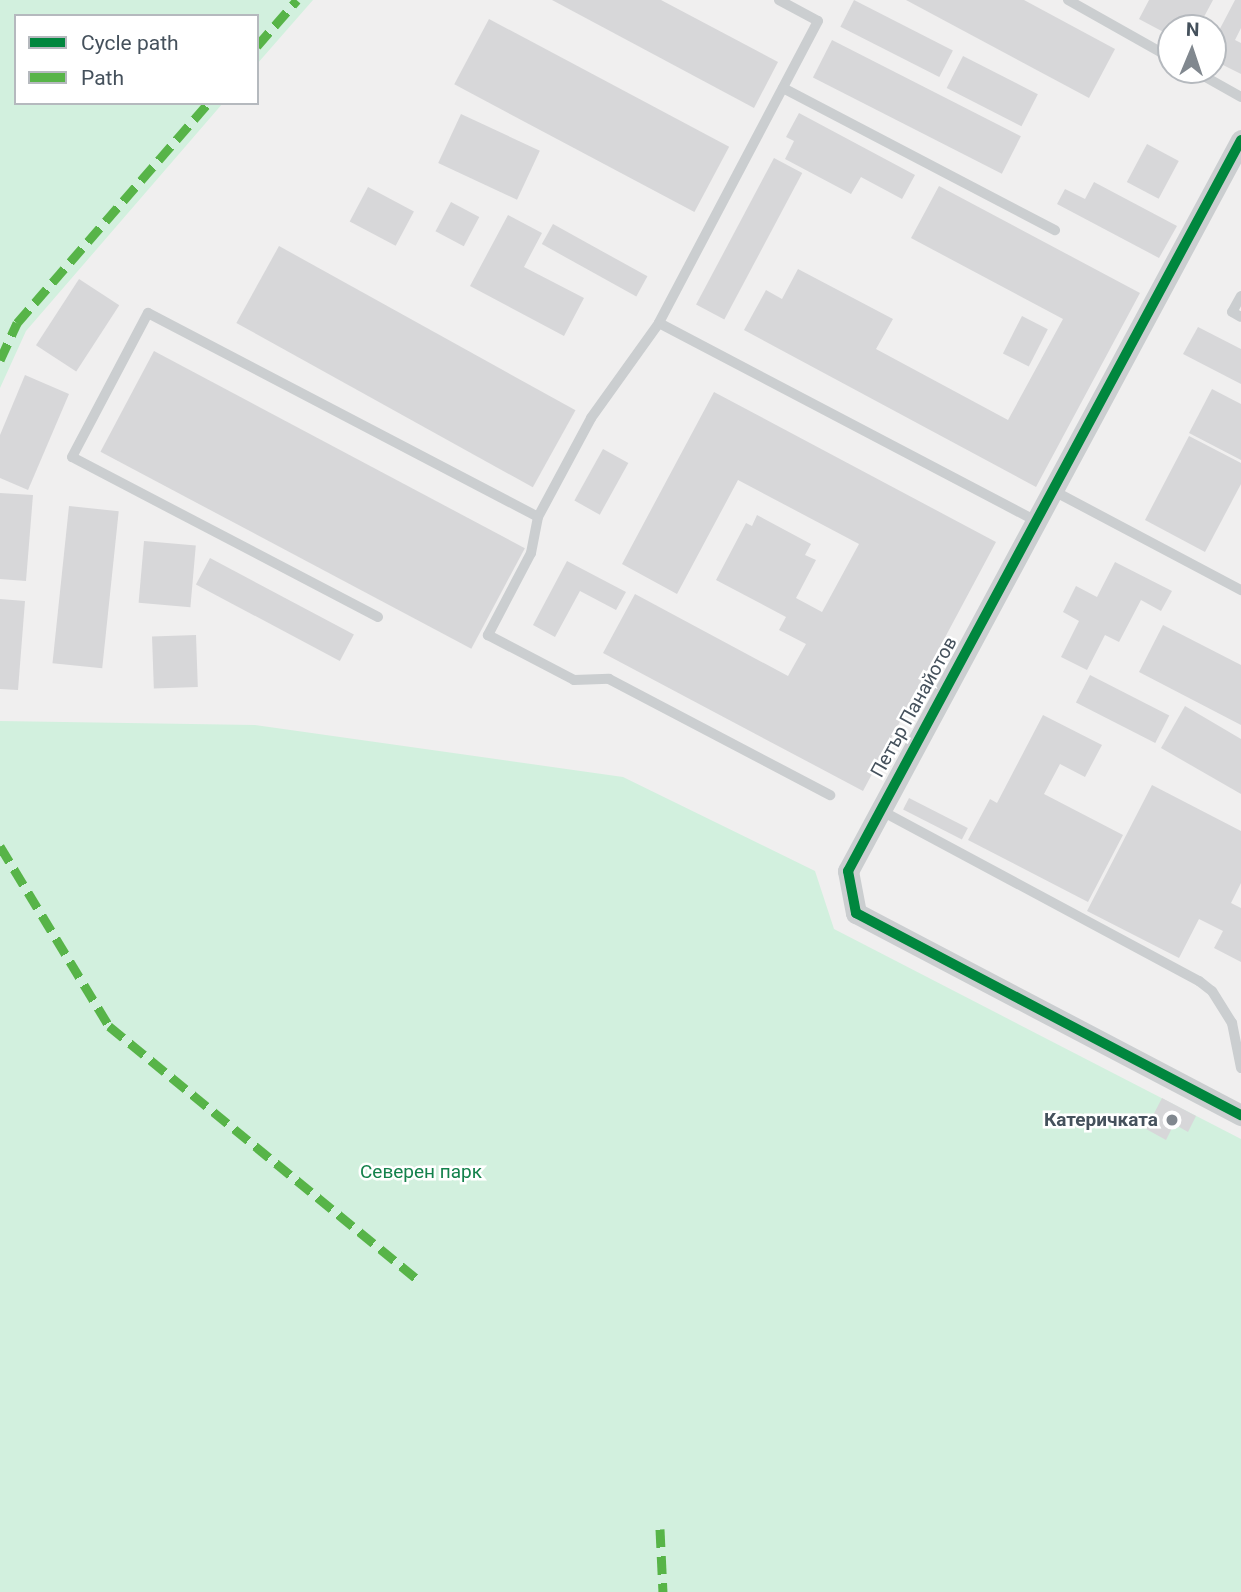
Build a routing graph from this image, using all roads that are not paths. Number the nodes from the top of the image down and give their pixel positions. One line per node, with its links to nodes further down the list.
1 (779, 0): 5 (lane)
2 (1068, 0): 3 (lane)
3 (1157, 50)
4 (1218, 84): 6 (lane)
5 (783, 88): 8 (lane); 11 (lane)
6 (1241, 97)
7 (1241, 140): 12 (street, Петър Панайотов)
8 (1055, 230)
9 (1241, 296): 10 (lane)
10 (1241, 317)
11 (659, 323): 13 (lane); 14 (lane)
12 (1052, 490): 14 (street, Петър Панайотов); 15 (lane)
13 (538, 517): 16 (lane); 17 (lane)
14 (1036, 521): 18 (street, Петър Панайотов)
15 (1241, 590)
16 (378, 617)
17 (830, 795)
18 (878, 809): 19 (lane); 20 (street, Петър Панайотов)
19 (1241, 1068)
20 (1241, 1115)

